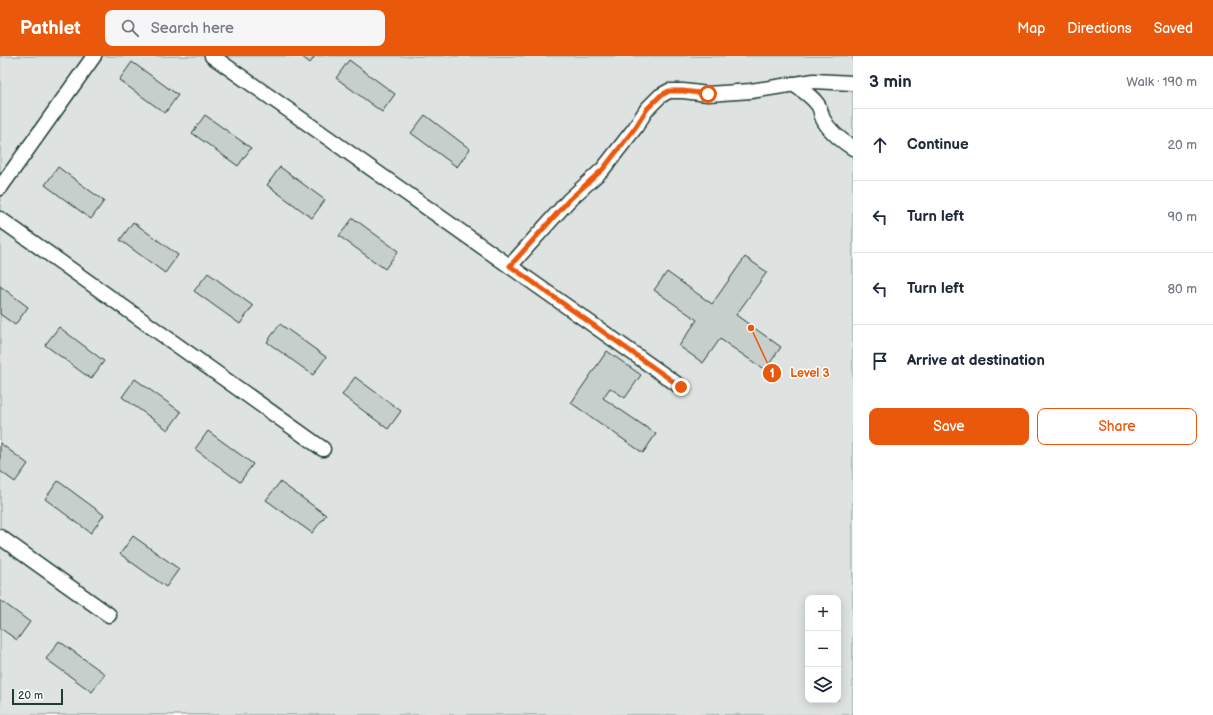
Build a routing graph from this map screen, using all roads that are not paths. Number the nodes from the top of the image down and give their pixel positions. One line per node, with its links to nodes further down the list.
1 (94, 56): 6 (street)
2 (212, 56): 8 (street)
3 (853, 83): 4 (street)
4 (794, 84): 5 (street); 8 (street)
5 (853, 148)
6 (0, 188)
7 (0, 218): 10 (street)
8 (510, 266): 9 (street)
9 (681, 387)
10 (324, 449)
11 (0, 537): 12 (street)
12 (109, 615)

